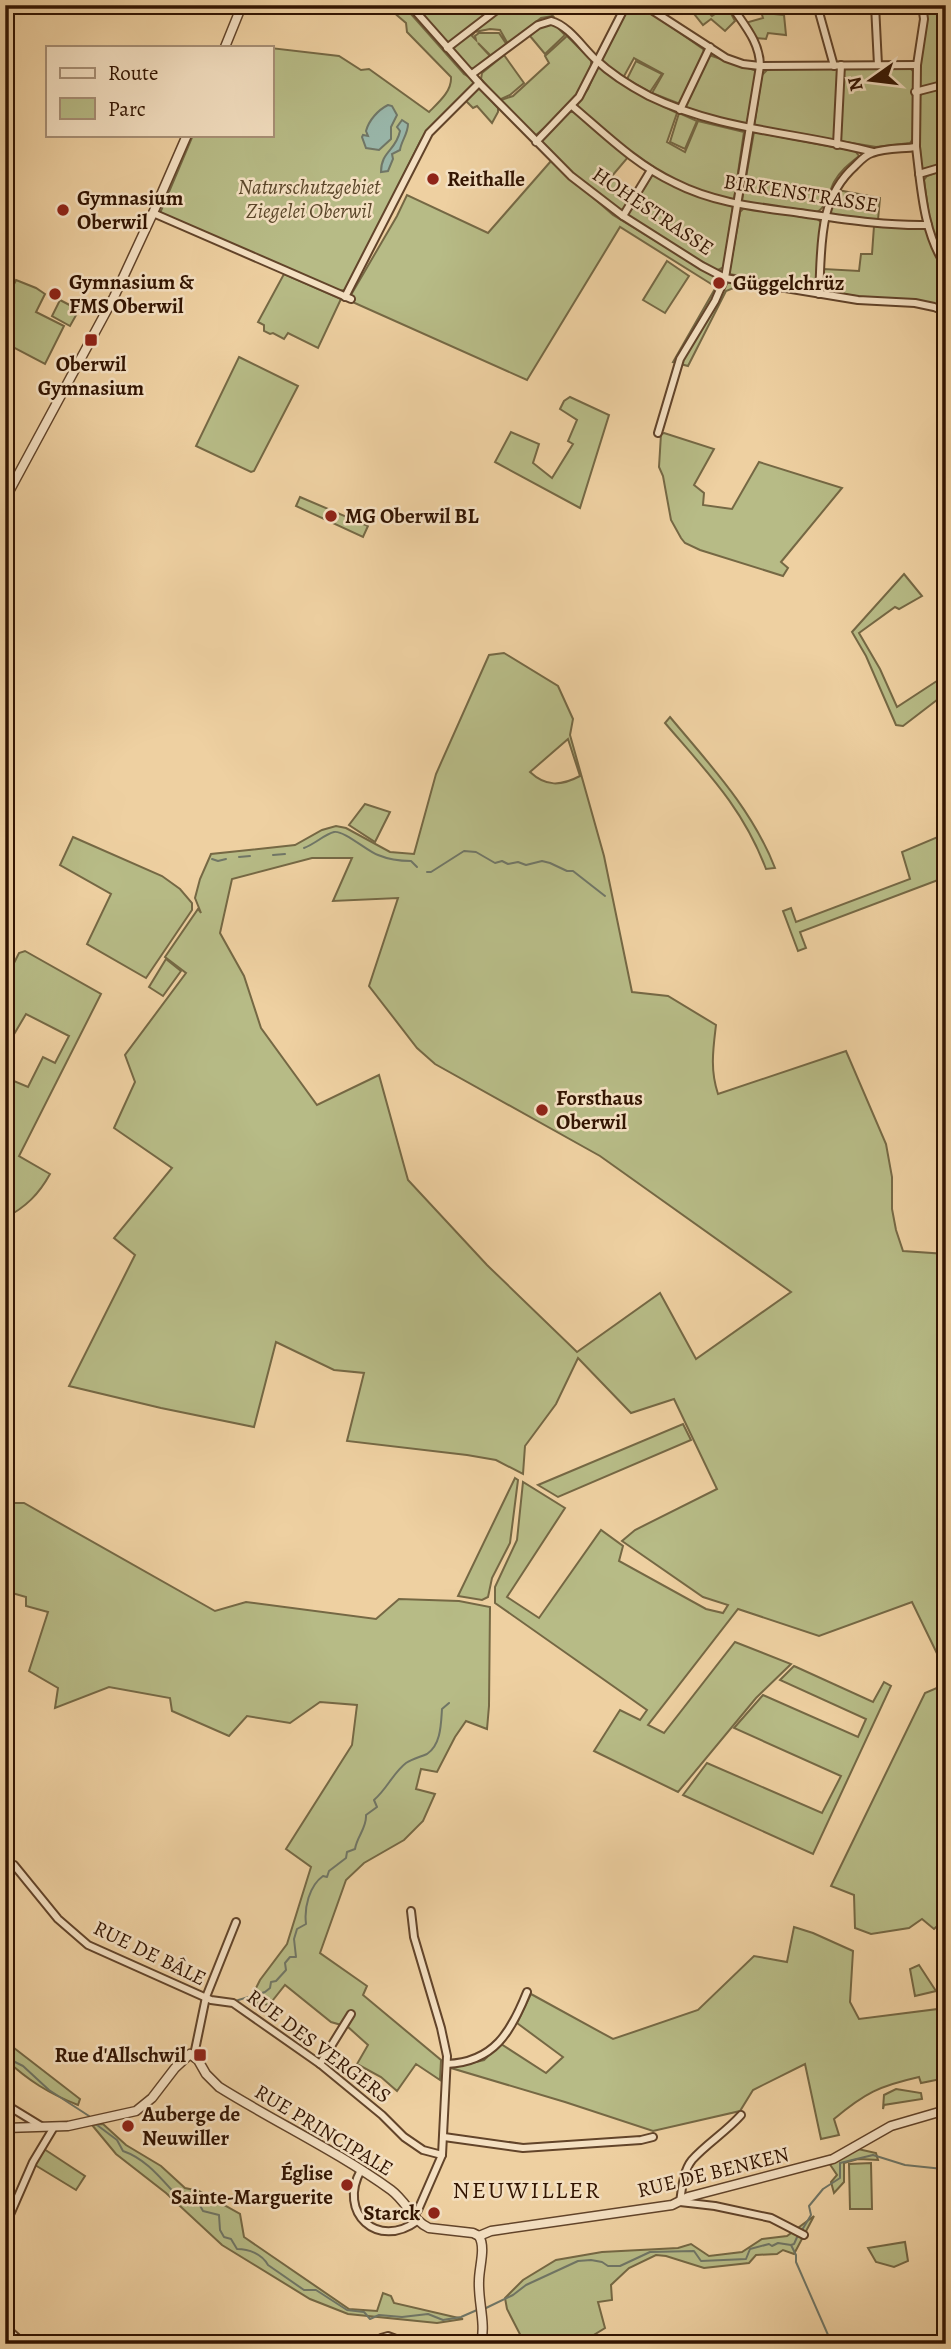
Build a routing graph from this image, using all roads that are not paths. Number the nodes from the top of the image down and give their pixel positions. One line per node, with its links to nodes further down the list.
1 (242, 5): 10 (street)
2 (410, 5): 12 (street, HOHESTRASSE)
3 (503, 5): 12 (street)
4 (626, 5): 13 (street)
5 (644, 5): 11 (street)
6 (731, 5): 16 (street)
7 (817, 5): 17 (street)
8 (875, 5): 14 (street)
9 (922, 5): 15 (street)
10 (225, 46)
11 (710, 47): 16 (street); 23 (street)
12 (447, 48): 18 (street, HOHESTRASSE)
13 (597, 61): 18 (street); 22 (street); 23 (street)
14 (877, 65): 15 (street); 17 (street)
15 (917, 65): 21 (street)
16 (760, 66): 17 (street); 24 (street)
17 (838, 66): 27 (street)
18 (472, 74): 19 (street, HOHESTRASSE)
19 (479, 83): 26 (street, HOHESTRASSE); 34 (street)
20 (946, 84): 21 (street)
21 (915, 92): 28 (street)
22 (572, 106): 26 (street); 31 (street, BIRKENSTRASSE)
23 (680, 110): 24 (street)
24 (750, 128): 27 (street); 33 (street)
25 (187, 136): 34 (street)
26 (536, 142): 35 (street, HOHESTRASSE)
27 (837, 145): 29 (street)
28 (916, 147): 29 (street); 32 (street)
29 (873, 152): 36 (street)
30 (946, 166): 32 (street)
31 (651, 170): 33 (street, BIRKENSTRASSE); 35 (street)
32 (919, 174): 37 (street)
33 (737, 204): 36 (street, BIRKENSTRASSE); 39 (street)
34 (153, 213): 43 (street)
35 (623, 216): 39 (street, HOHESTRASSE)
36 (825, 217): 37 (street, BIRKENSTRASSE); 40 (street)
37 (928, 225): 38 (street)
38 (946, 266)
39 (725, 278): 40 (street, HOHESTRASSE); 42 (street)
40 (819, 294): 41 (street, HOHESTRASSE)
41 (946, 312)
42 (658, 433)
43 (5, 499)
44 (14, 1865): 48 (street, RUE DE BÂLE)
45 (411, 1911): 52 (street)
46 (236, 1922): 48 (street)
47 (527, 1992): 52 (street)
48 (206, 1997): 50 (street, RUE DE BÂLE); 51 (street, RUE DES VERGERS)
49 (351, 2014): 51 (street)
50 (194, 2055): 57 (street); 62 (street, RUE PRINCIPALE)
51 (320, 2064): 61 (street, RUE DES VERGERS)
52 (447, 2064): 59 (street)
53 (5, 2105): 56 (street)
54 (946, 2110): 63 (street, RUE DE BENKEN)
55 (741, 2115): 63 (street)
56 (41, 2126): 57 (street); 58 (street)
57 (54, 2127): 65 (street)
58 (5, 2128)
59 (444, 2137): 60 (street); 61 (street)
60 (653, 2137)
61 (442, 2155): 64 (street)
62 (361, 2170): 64 (street, RUE PRINCIPALE); 64 (street)
63 (680, 2202): 66 (street); 67 (street, RUE DE BENKEN)
64 (415, 2217): 67 (street, RUE PRINCIPALE)
65 (5, 2226)
66 (804, 2235)
67 (479, 2236): 72 (street)
68 (5, 2327): 69 (street)
69 (24, 2344)
70 (378, 2344): 71 (street)
71 (409, 2344)
72 (481, 2344)

